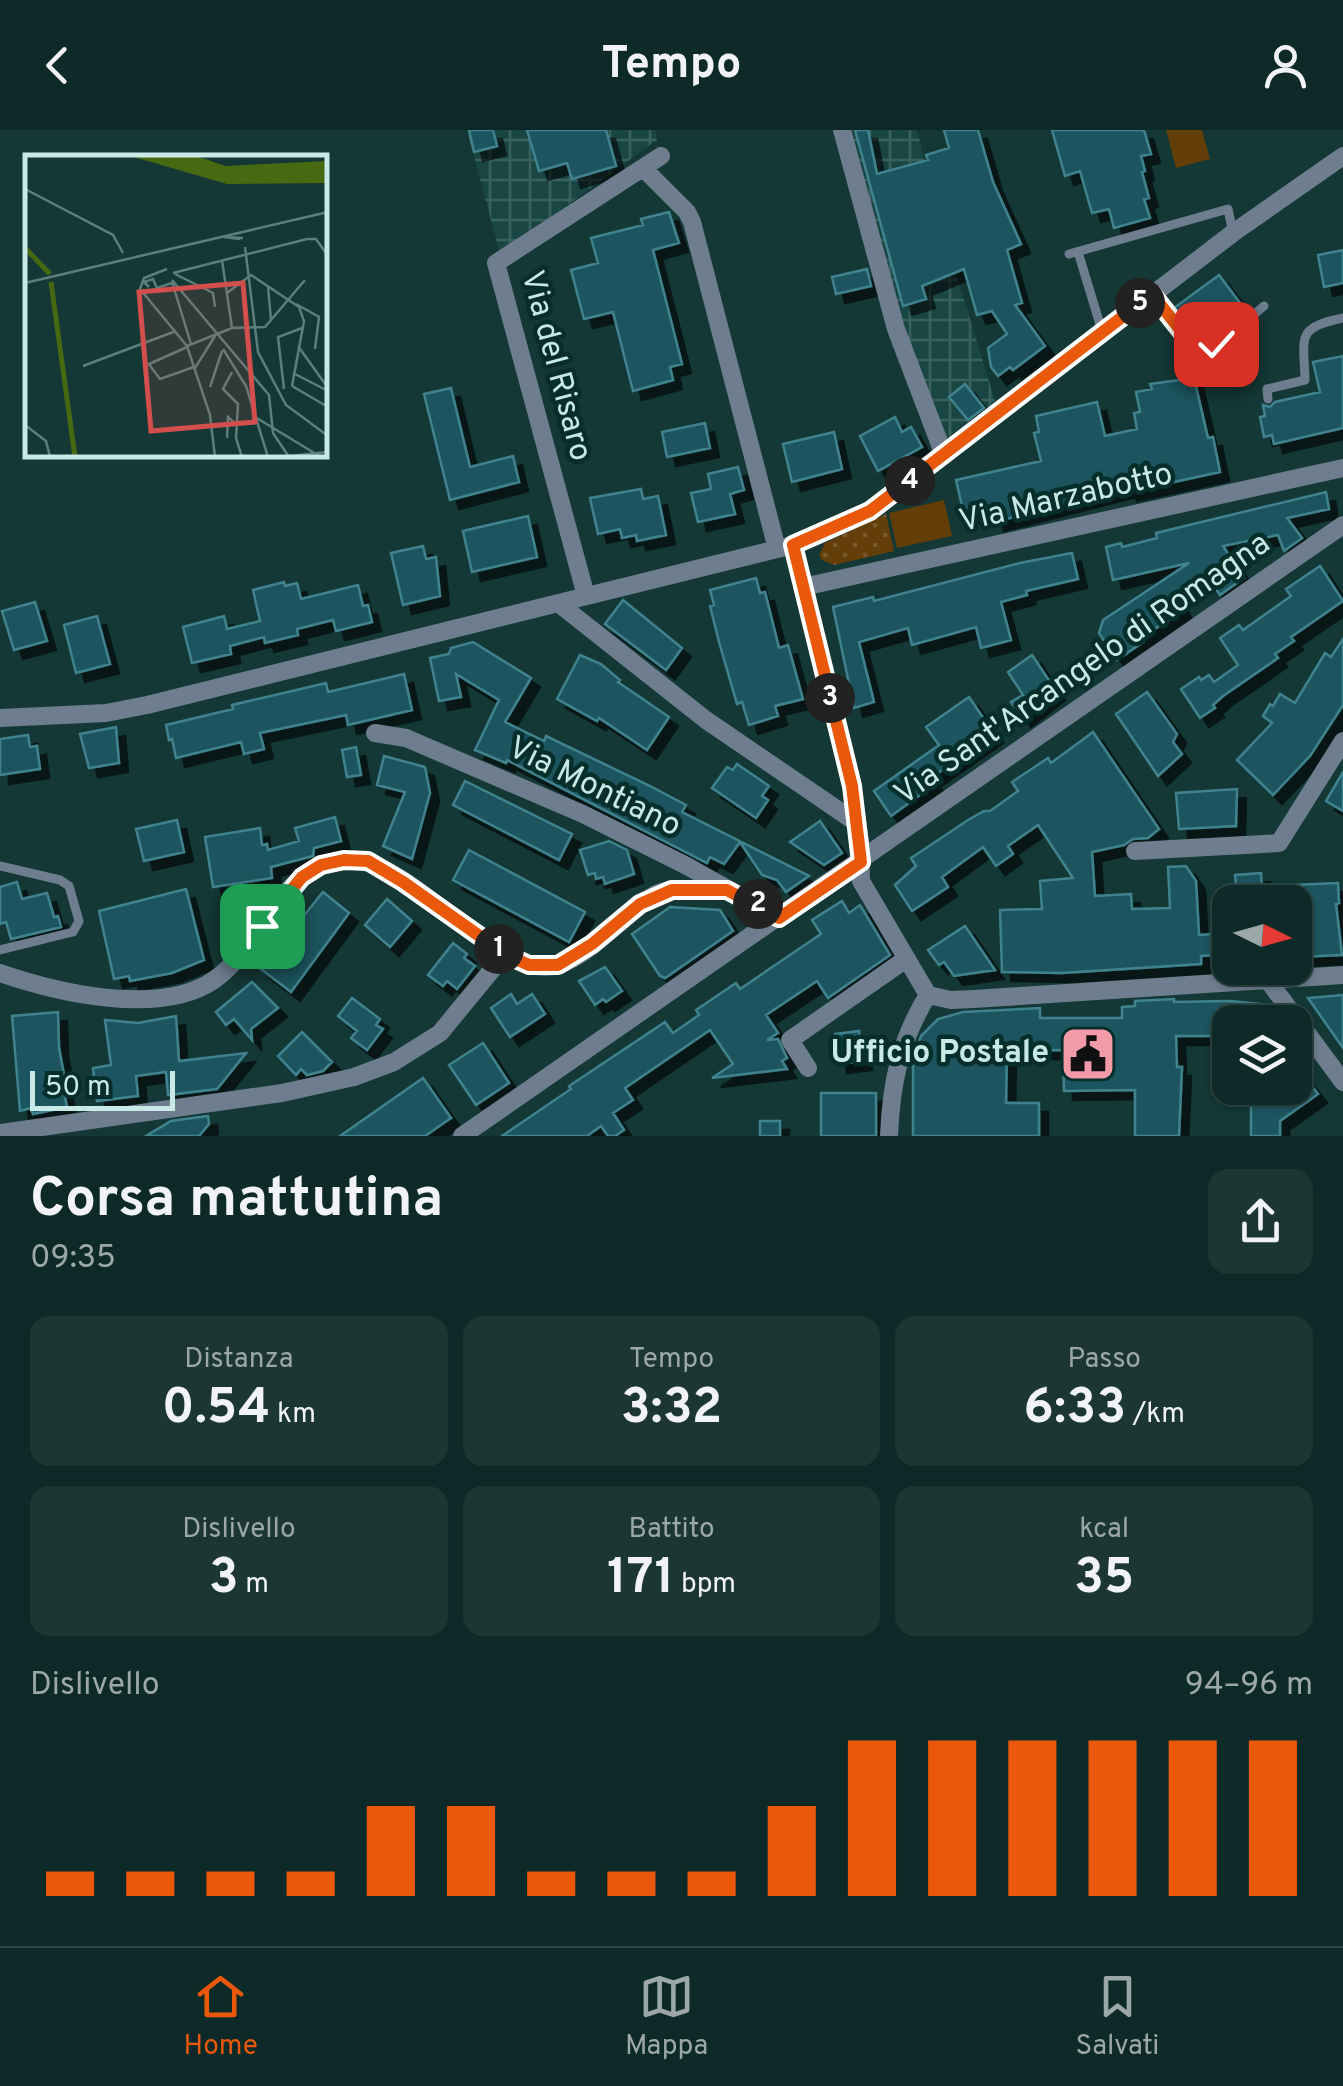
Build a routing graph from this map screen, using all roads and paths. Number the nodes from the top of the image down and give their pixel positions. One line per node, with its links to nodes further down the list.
1 (842, 130): 11 (street)
2 (661, 156): 4 (street, Via del Risaro)
3 (1343, 156): 5 (street)
4 (644, 169): 14 (street); 16 (street, Via del Risaro)
5 (1234, 232): 6 (street); 9 (lane)
6 (1152, 294): 7 (lane); 9 (street)
7 (1264, 306)
8 (1343, 318): 10 (lane)
9 (1110, 320): 11 (street)
10 (1268, 399)
11 (944, 455): 14 (street)
12 (1343, 468): 15 (street, Via Marzabotto)
13 (1343, 525): 23 (street, Via Sant'Arcangelo di Romagna)
14 (785, 547): 15 (street); 16 (street)
15 (802, 586): 21 (street)
16 (586, 596): 17 (street)
17 (558, 603): 18 (street); 21 (street)
18 (0, 718)
19 (375, 733): 25 (street, Via Montiano)
20 (1343, 742): 22 (street)
21 (857, 823): 23 (street)
22 (1135, 851)
23 (861, 862): 26 (street, Via Sant'Arcangelo di Romagna); 29 (street)
24 (0, 866): 27 (lane)
25 (727, 890): 26 (street, Via Montiano); 28 (street)
26 (779, 918): 40 (street, Via Sant'Arcangelo di Romagna)
27 (0, 950)
28 (505, 954): 30 (street); 38 (street)
29 (906, 958): 35 (street); 36 (street)
30 (0, 973)
31 (1343, 975): 32 (street)
32 (1312, 977)
33 (1212, 984): 35 (street)
34 (1271, 985): 37 (street)
35 (928, 996): 41 (street)
36 (808, 1068)
37 (1343, 1082)
38 (53, 1130): 39 (street)
39 (0, 1133)
40 (462, 1136)
41 (890, 1136)

